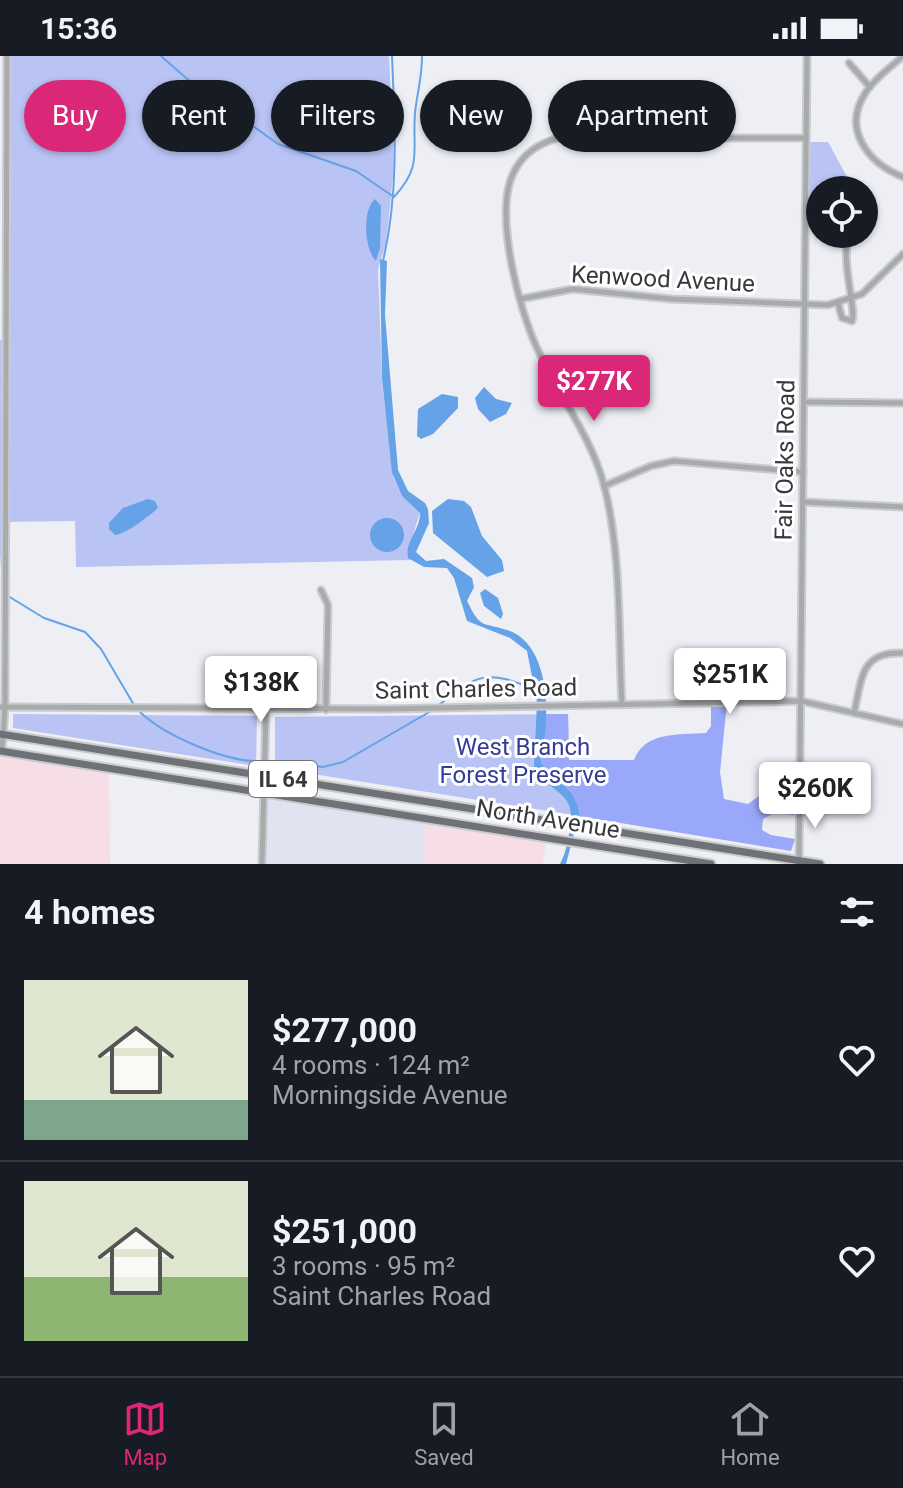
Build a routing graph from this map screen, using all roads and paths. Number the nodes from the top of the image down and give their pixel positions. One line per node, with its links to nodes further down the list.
1 (7, 56): 6 (street)
2 (807, 56): 7 (street, Fair Oaks Road)
3 (903, 56): 5 (street)
4 (849, 63): 5 (street)
5 (870, 87): 8 (street)
6 (4, 100): 11 (street)
7 (805, 138): 12 (street); 15 (street, Fair Oaks Road)
8 (903, 177)
9 (848, 248): 13 (street)
10 (903, 254): 13 (street)
11 (3, 260): 26 (street)
12 (520, 299): 15 (street, Kenwood Avenue); 19 (street)
13 (851, 299): 14 (street); 14 (street)
14 (838, 303): 15 (street, Kenwood Avenue)
15 (805, 304): 16 (street, Fair Oaks Road)
16 (804, 402): 17 (street); 18 (street, Fair Oaks Road)
17 (903, 403)
18 (803, 472): 19 (street); 20 (street, Fair Oaks Road)
19 (604, 486): 25 (street)
20 (803, 502): 21 (street); 24 (street, Fair Oaks Road)
21 (903, 507)
22 (321, 590): 28 (street)
23 (903, 653): 29 (street)
24 (801, 701): 25 (street, Saint Charles Road); 29 (street, Saint Charles Road); 36 (street, Fair Oaks Road)
25 (622, 705): 28 (street, Saint Charles Road)
26 (3, 708): 27 (street, Saint Charles Road); 31 (street)
27 (266, 710): 28 (street, Saint Charles Road); 33 (street)
28 (326, 710)
29 (854, 713): 30 (street, Saint Charles Road)
30 (903, 724)
31 (2, 734): 32 (street); 33 (main road, North Avenue / IL 64)
32 (1, 751): 34 (main road, North Avenue / IL 64)
33 (264, 776): 34 (street); 37 (main road, North Avenue / IL 64)
34 (264, 796): 38 (street); 39 (main road, North Avenue / IL 64)
35 (859, 797): 36 (street)
36 (801, 798): 37 (street, Fair Oaks Road)
37 (799, 862): 40 (main road, North Avenue / IL 64)
38 (262, 864)
39 (711, 864)
40 (820, 864)

